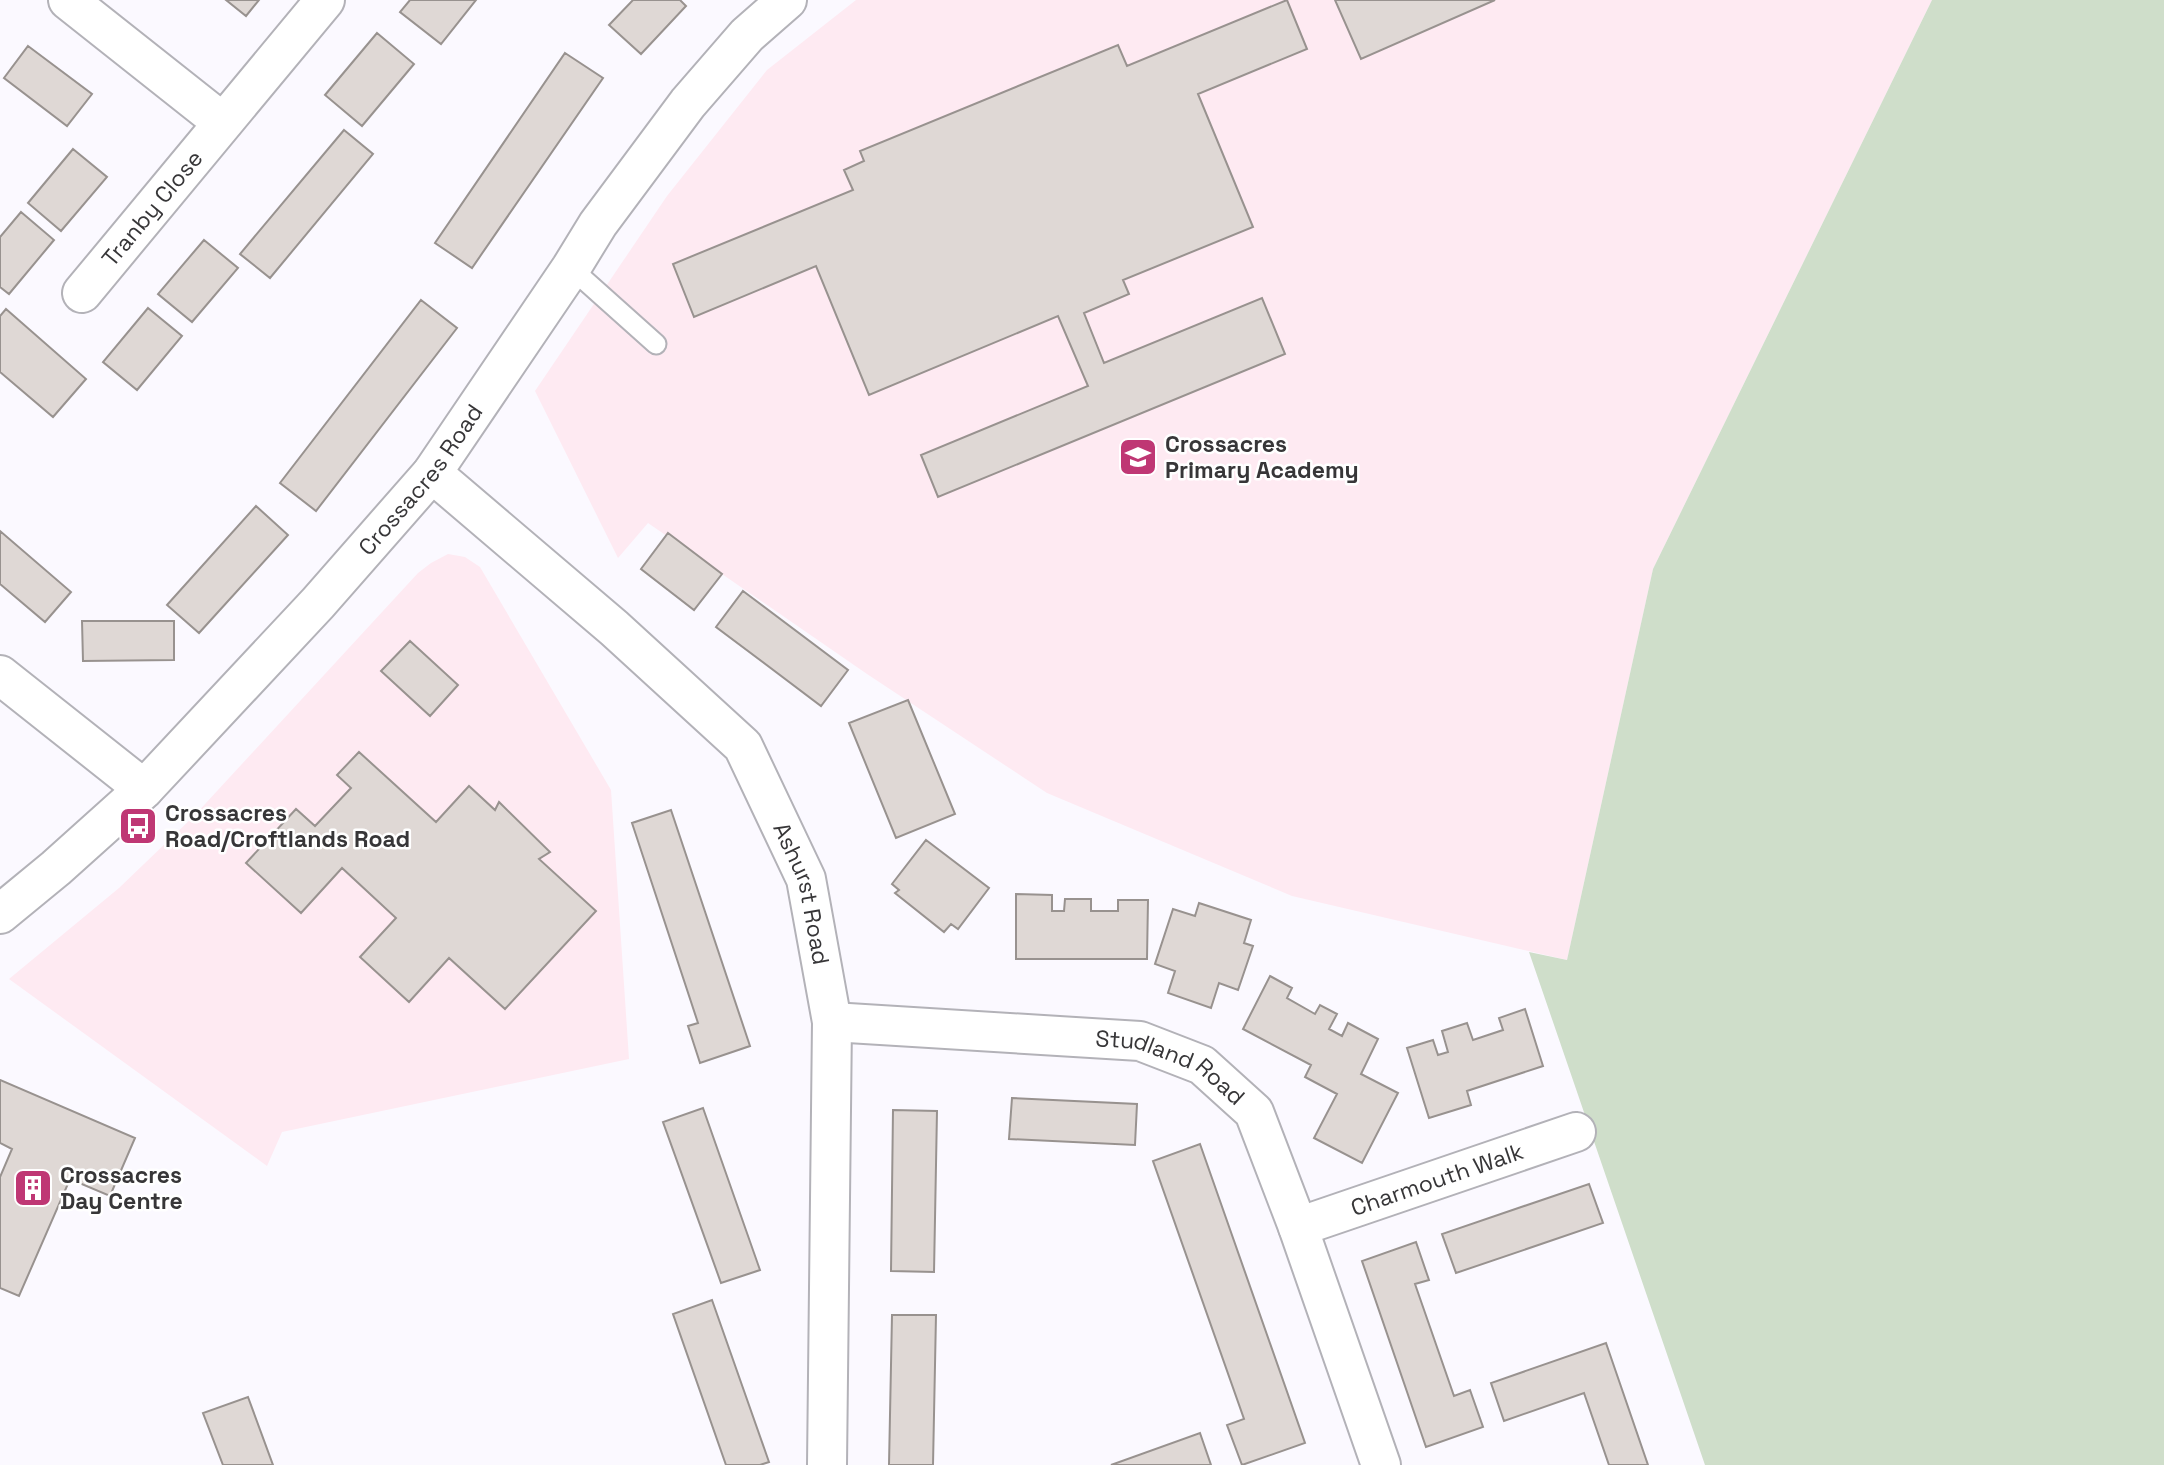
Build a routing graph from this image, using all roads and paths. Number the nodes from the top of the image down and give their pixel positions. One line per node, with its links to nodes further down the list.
1 (68, 0): 4 (street)
2 (325, 0): 4 (street, Tranby Close)
3 (787, 0): 5 (street, Crossacres Road)
4 (222, 122): 6 (street, Tranby Close)
5 (571, 268): 7 (lane); 8 (street, Crossacres Road)
6 (82, 293)
7 (656, 344)
8 (432, 473): 10 (street, Crossacres Road); 12 (street, Ashurst Road)
9 (0, 675): 10 (street)
10 (144, 789): 11 (street, Crossacres Road)
11 (0, 914)
12 (832, 1022): 14 (street, Studland Road); 15 (street, Ashurst Road)
13 (1576, 1132): 14 (street, Charmouth Walk)
14 (1298, 1227): 16 (street, Studland Road)
15 (827, 1465)
16 (1381, 1465)

